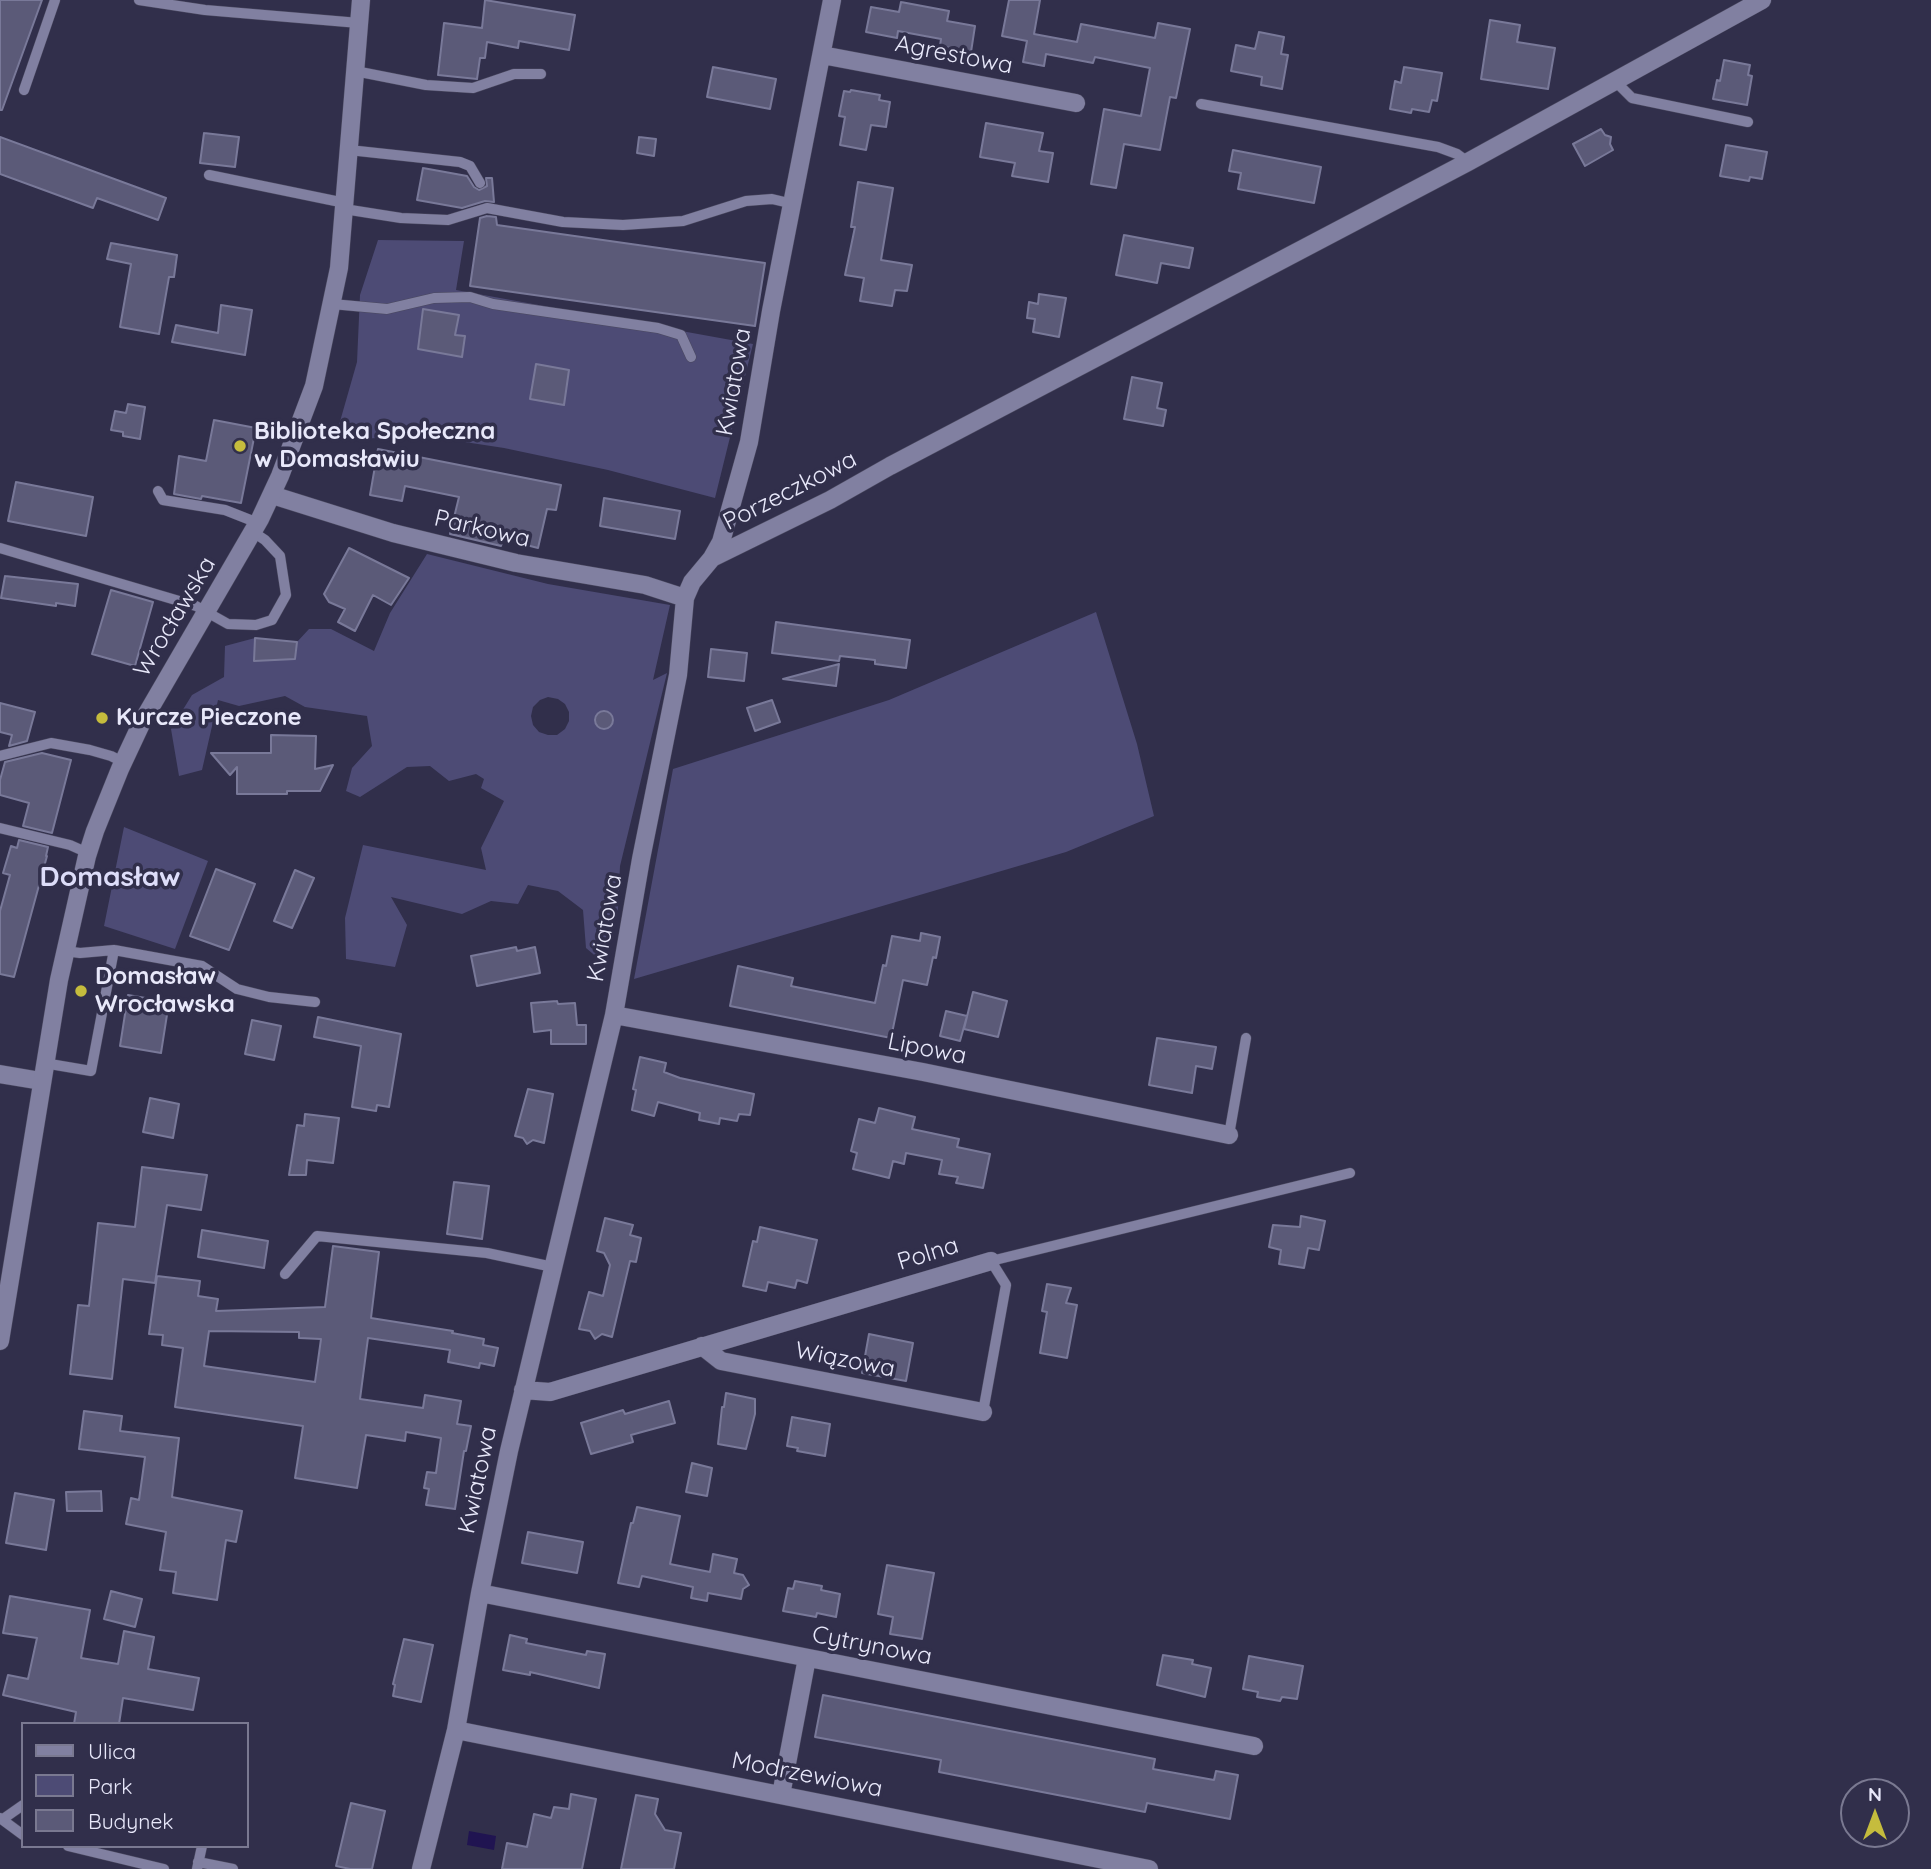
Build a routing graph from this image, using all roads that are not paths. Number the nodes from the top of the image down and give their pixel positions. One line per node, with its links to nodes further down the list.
1 (55, 0): 11 (lane)
2 (139, 0): 6 (lane)
3 (361, 0): 6 (street, Wrocławska)
4 (832, 0): 7 (street, Kwiatowa)
5 (1762, 0): 10 (street, Porzeczkowa)
6 (359, 23): 8 (street, Wrocławska)
7 (822, 55): 12 (street, Agrestowa); 19 (street, Kwiatowa)
8 (355, 71): 9 (lane); 15 (street, Wrocławska)
9 (541, 74)
10 (1615, 81): 14 (lane); 16 (street, Porzeczkowa)
11 (24, 90)
12 (1076, 103)
13 (1201, 104): 16 (lane)
14 (1748, 122)
15 (349, 150): 18 (lane); 20 (street, Wrocławska)
16 (1468, 162): 27 (street, Porzeczkowa)
17 (209, 175): 20 (lane)
18 (480, 183)
19 (793, 204): 20 (lane); 27 (street, Kwiatowa)
20 (344, 206): 21 (street, Wrocławska)
21 (332, 304): 22 (lane); 24 (street, Wrocławska)
22 (691, 357)
23 (159, 491): 25 (lane)
24 (272, 495): 25 (street, Wrocławska); 28 (street, Parkowa)
25 (256, 527): 29 (street, Wrocławska); 29 (lane)
26 (0, 548): 29 (lane)
27 (712, 558): 28 (street, Kwiatowa)
28 (685, 598): 37 (street, Kwiatowa)
29 (207, 612): 31 (street, Wrocławska)
30 (0, 756): 31 (lane)
31 (123, 762): 33 (street, Wrocławska)
32 (0, 828): 33 (lane)
33 (88, 853): 35 (street, Wrocławska)
34 (114, 950): 35 (lane); 36 (lane); 39 (lane)
35 (65, 951): 39 (street, Wrocławska)
36 (315, 1002)
37 (614, 1015): 42 (street, Lipowa); 45 (street, Kwiatowa)
38 (1246, 1038): 42 (lane)
39 (44, 1063): 41 (street, Wrocławska)
40 (0, 1074): 41 (street)
41 (41, 1081): 47 (street, Wrocławska)
42 (1229, 1135)
43 (1350, 1173): 44 (lane, Polna)
44 (991, 1261): 48 (street, Polna); 50 (lane)
45 (553, 1267): 46 (lane); 49 (street, Kwiatowa)
46 (285, 1274)
47 (0, 1341)
48 (702, 1346): 49 (street, Polna); 50 (street, Wiązowa)
49 (523, 1390): 51 (street, Kwiatowa)
50 (983, 1412)
51 (480, 1593): 52 (street, Cytrynowa); 53 (street, Kwiatowa)
52 (807, 1658): 54 (street, Cytrynowa); 55 (street)
53 (456, 1730): 55 (street, Modrzewiowa); 64 (street, Kwiatowa)
54 (1254, 1746)
55 (781, 1795): 65 (street, Modrzewiowa)
56 (21, 1806): 57 (lane)
57 (1, 1819): 58 (lane)
58 (21, 1834)
59 (76, 1848): 62 (lane)
60 (202, 1848): 61 (lane)
61 (198, 1866): 63 (lane)
62 (164, 1869)
63 (233, 1869)
64 (421, 1869)
65 (1149, 1869)

